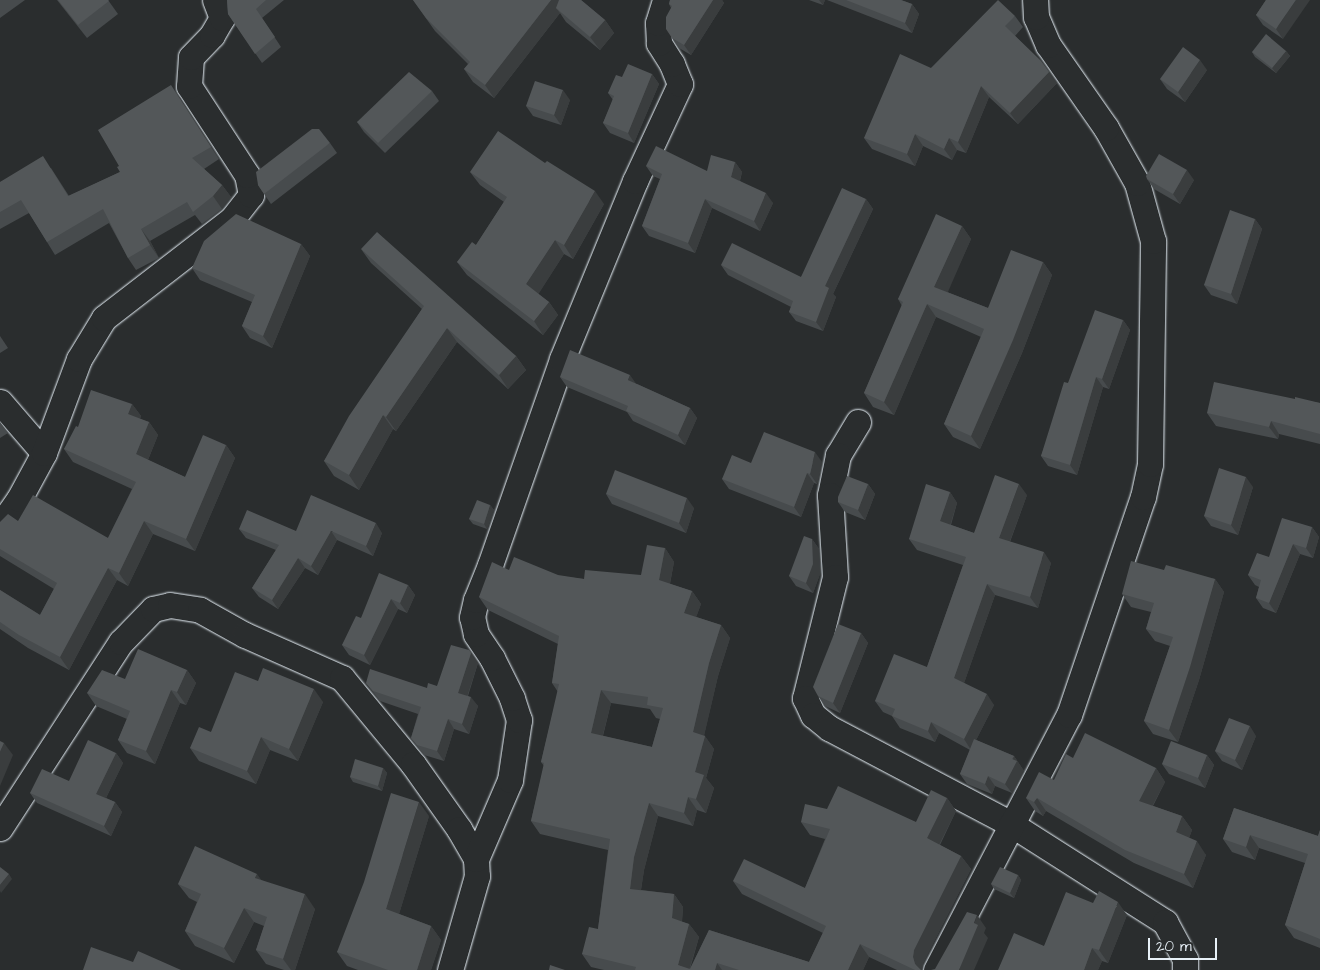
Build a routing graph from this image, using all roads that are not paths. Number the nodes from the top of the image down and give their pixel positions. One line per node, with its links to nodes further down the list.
1 (215, 0): 6 (street)
2 (665, 0): 10 (street)
3 (1035, 0): 8 (street)
4 (0, 402): 6 (street)
5 (858, 422): 8 (street)
6 (44, 453): 7 (street)
7 (0, 526)
8 (1012, 824): 12 (street); 13 (street)
9 (0, 828): 10 (street)
10 (476, 859): 11 (street)
11 (450, 970)
12 (936, 970)
13 (1185, 970)

